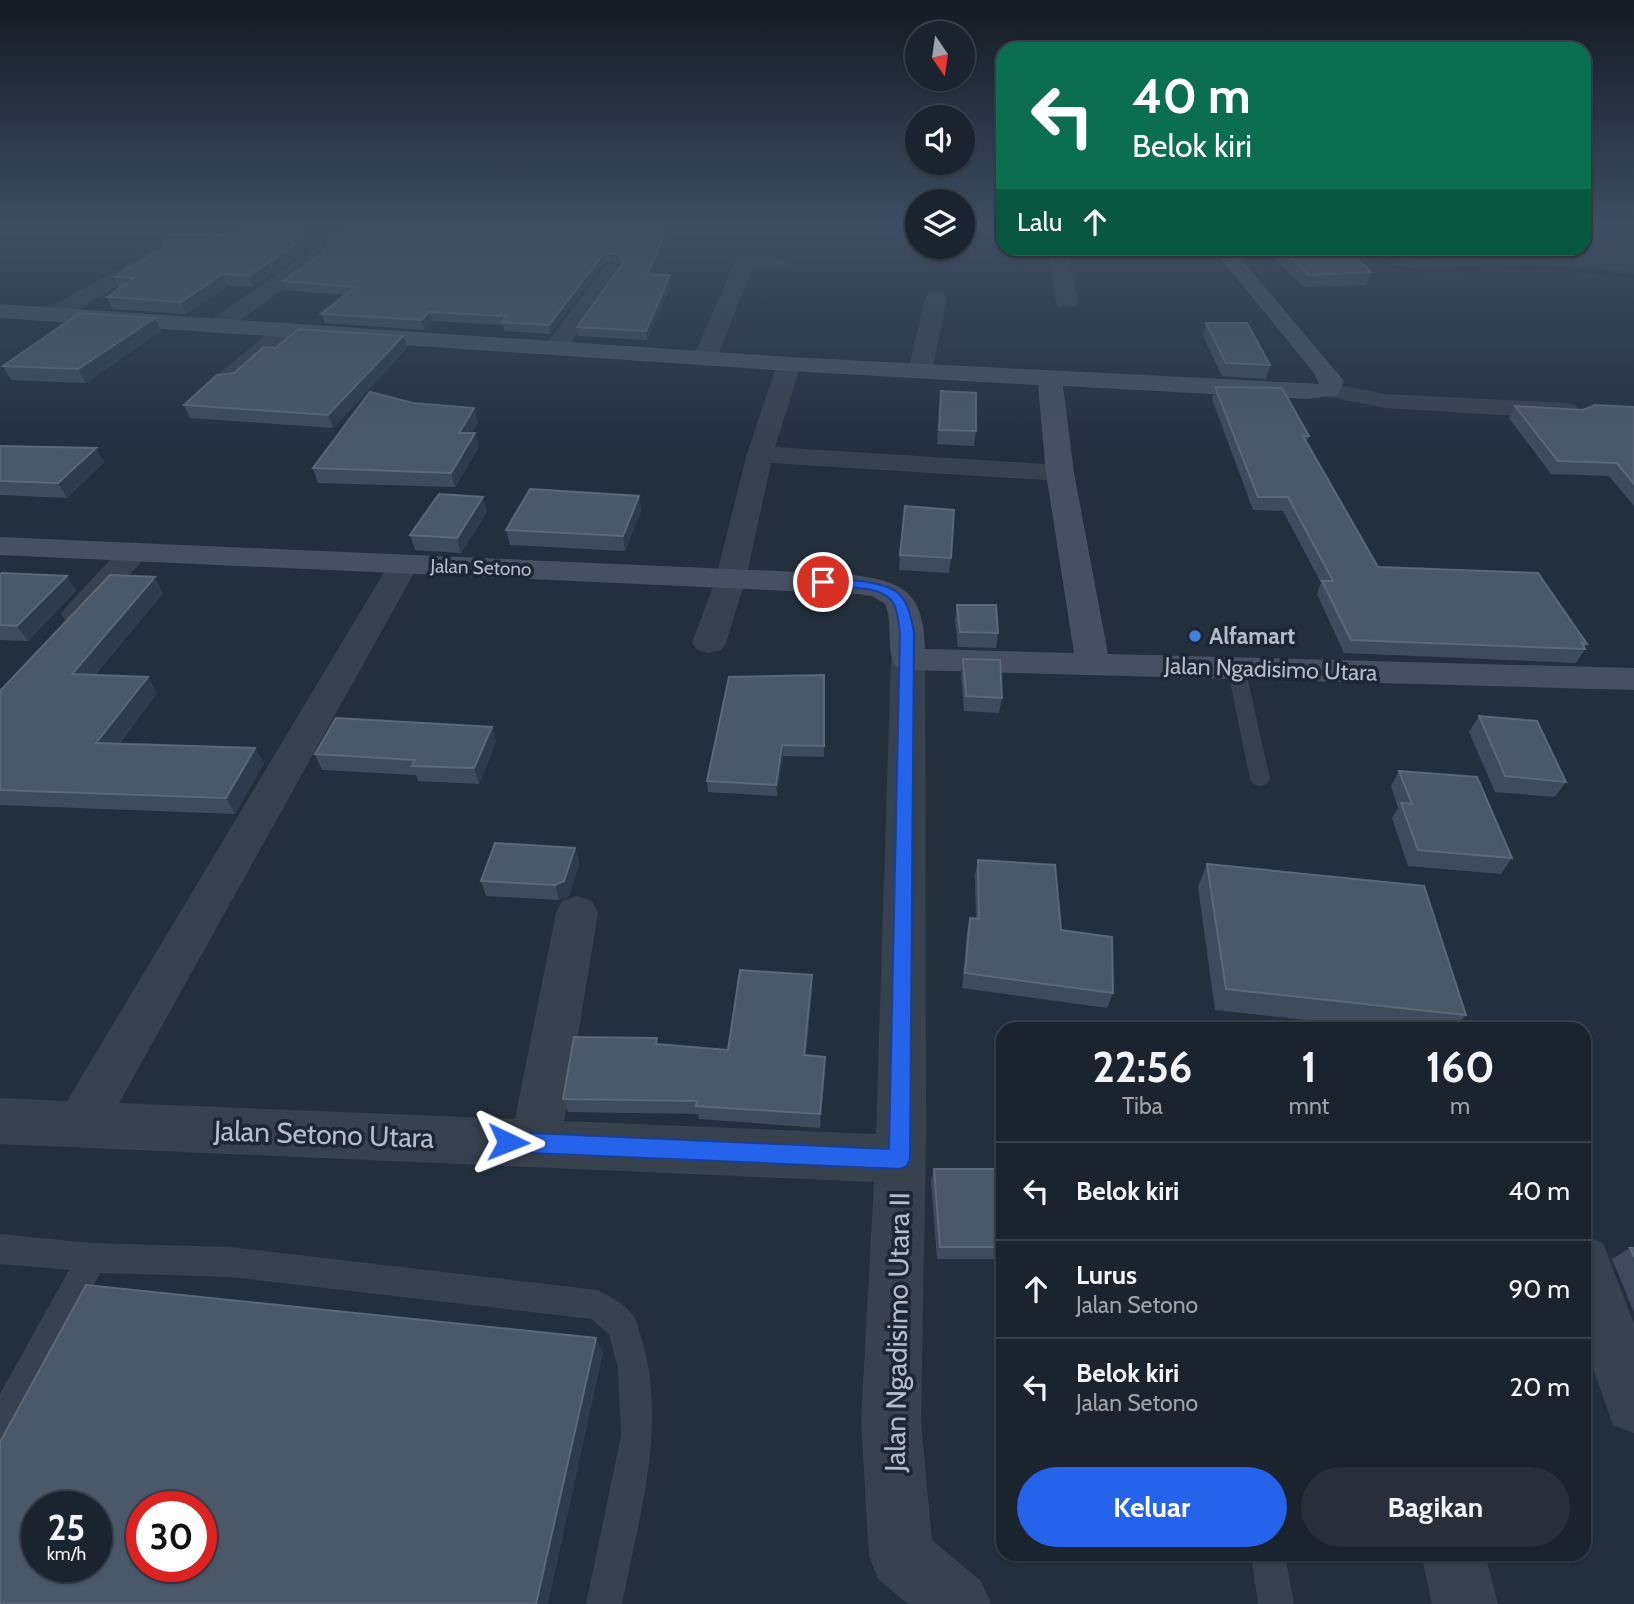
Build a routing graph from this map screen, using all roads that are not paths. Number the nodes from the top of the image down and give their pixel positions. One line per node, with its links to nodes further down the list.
1 (77, 301): 8 (street)
2 (253, 301): 9 (street)
3 (589, 301): 11 (street)
4 (729, 301): 12 (street)
5 (935, 301): 14 (street)
6 (1267, 301): 17 (street)
7 (0, 311): 8 (street)
8 (55, 314): 9 (street)
9 (220, 324): 10 (street)
10 (286, 329): 11 (street); 15 (street)
11 (555, 348): 12 (street)
12 (705, 358): 13 (street)
13 (789, 364): 14 (street); 19 (street)
14 (919, 371): 16 (street)
15 (228, 379)
16 (1050, 379): 17 (street); 20 (street)
17 (1329, 390): 18 (street)
18 (1576, 412)
19 (761, 453): 20 (street); 24 (street)
20 (1060, 473): 28 (street)
21 (0, 546): 22 (street, Jalan Setono)
22 (135, 551): 23 (street, Jalan Setono); 25 (street)
23 (404, 564): 24 (street, Jalan Setono); 34 (street)
24 (731, 578): 26 (street); 27 (street, Jalan Setono)
25 (54, 637)
26 (709, 642)
27 (908, 659): 28 (street, Jalan Ngadisimo Utara); 36 (street, Jalan Ngadisimo Utara II)
28 (1093, 664): 29 (street, Jalan Ngadisimo Utara)
29 (1236, 667): 30 (street, Jalan Ngadisimo Utara); 31 (lane)
30 (1634, 679)
31 (1260, 779)
32 (577, 914): 35 (street)
33 (0, 1121): 34 (street, Jalan Setono Utara)
34 (80, 1124): 35 (street, Jalan Setono Utara)
35 (534, 1143): 36 (street, Jalan Setono Utara)
36 (900, 1159): 45 (street, Jalan Ngadisimo Utara II)
37 (0, 1249): 38 (lane)
38 (92, 1258): 41 (lane); 44 (lane)
39 (1591, 1282): 40 (street)
40 (1634, 1404)
41 (0, 1426)
42 (1269, 1561): 46 (lane)
43 (1455, 1561): 47 (street)
44 (604, 1604)
45 (957, 1604)
46 (1276, 1604)
47 (1465, 1604)

